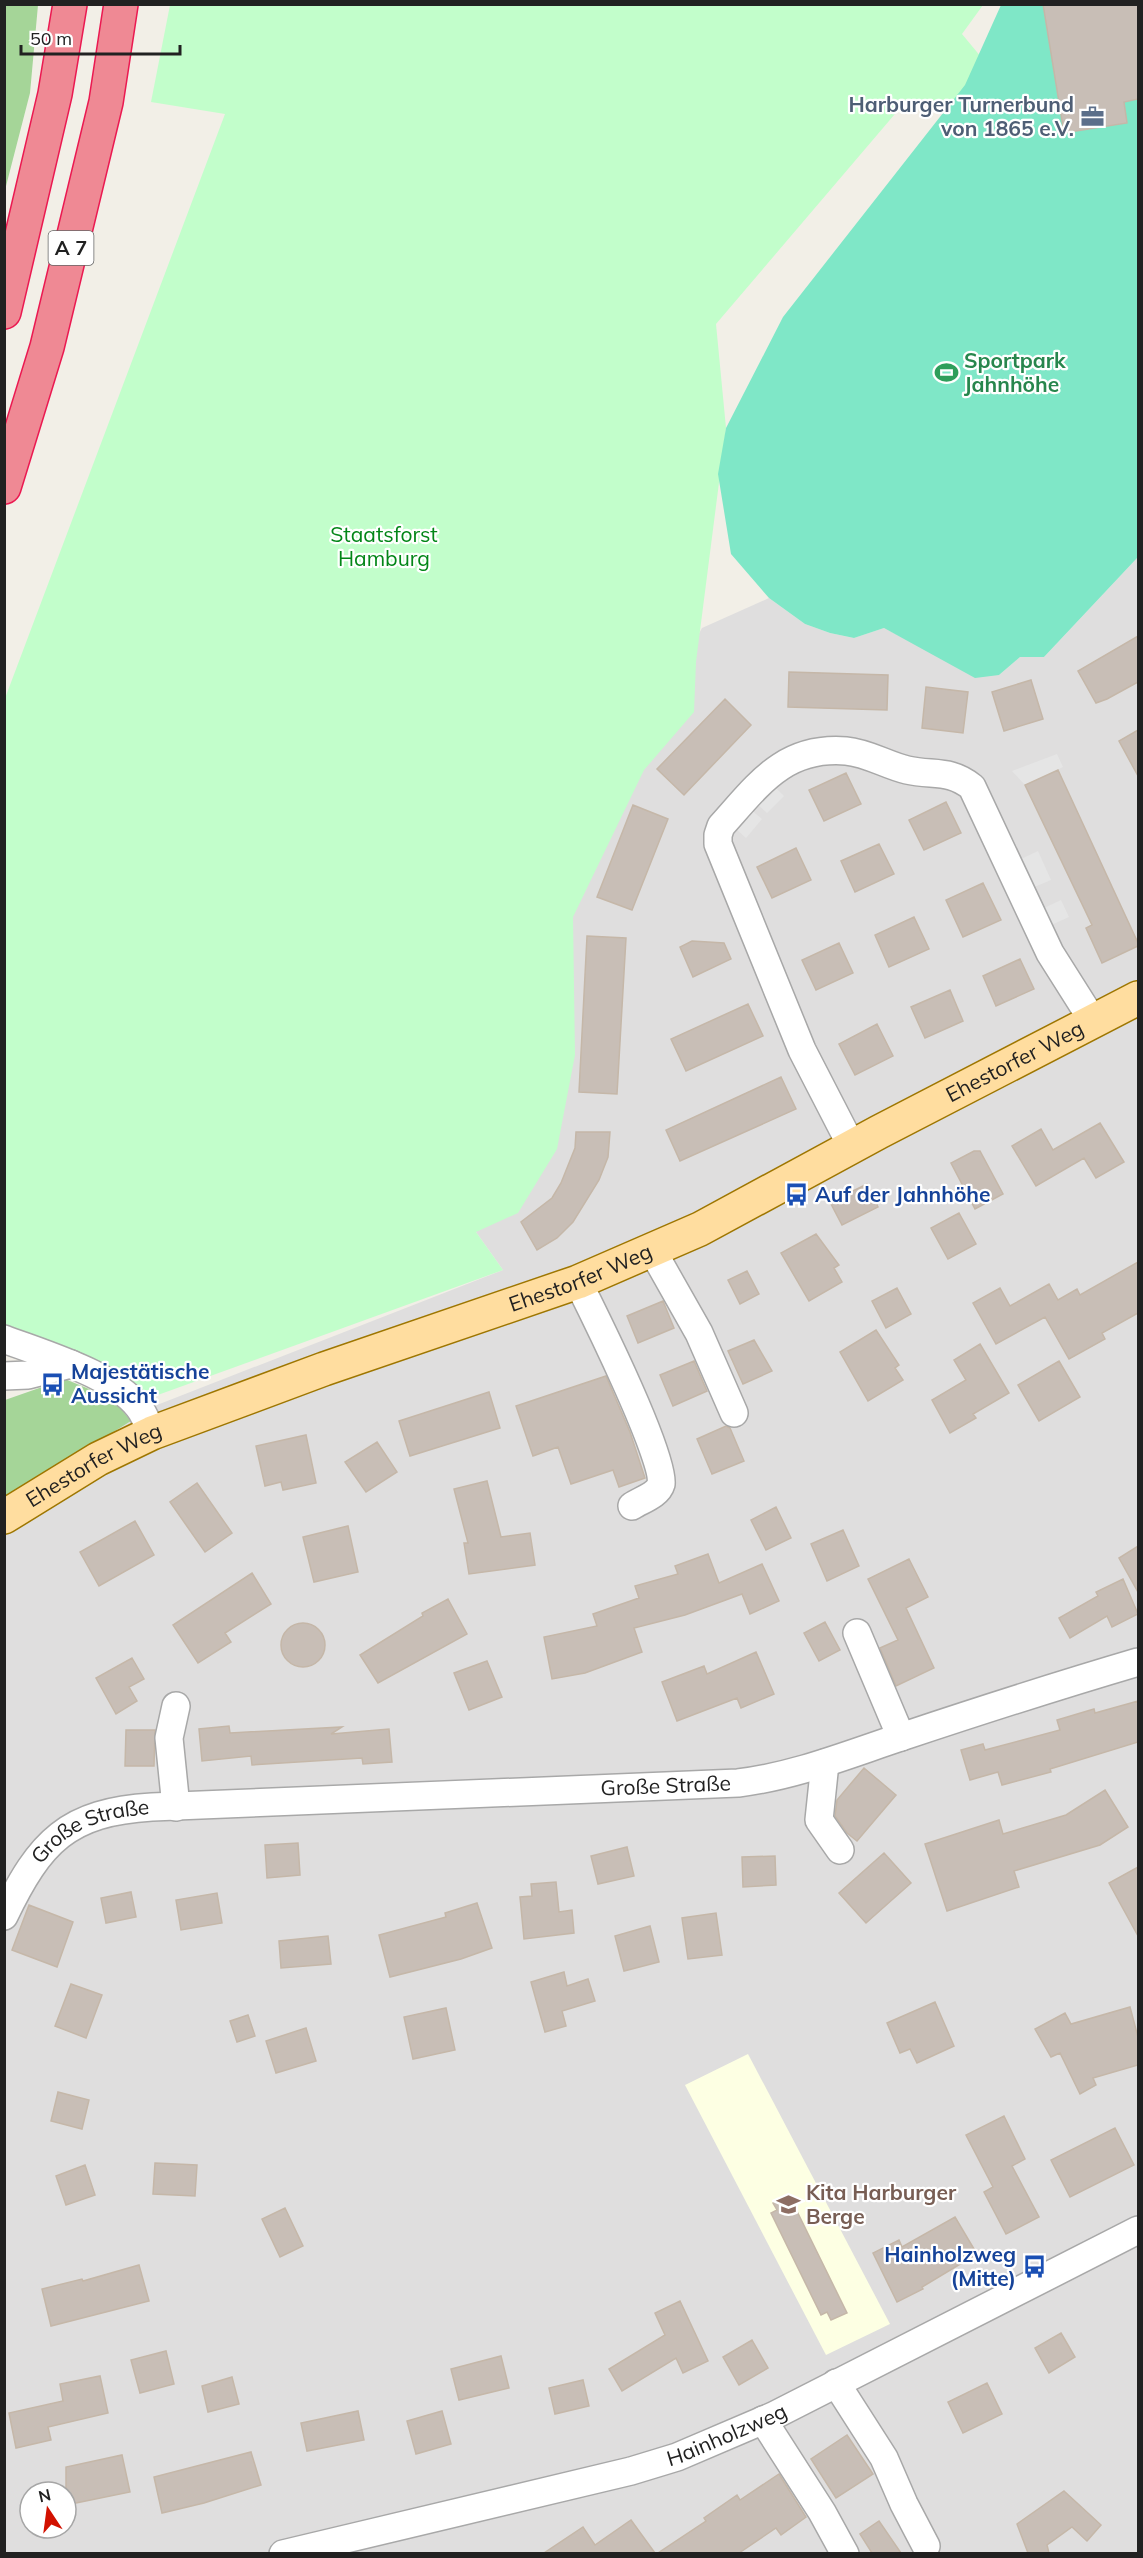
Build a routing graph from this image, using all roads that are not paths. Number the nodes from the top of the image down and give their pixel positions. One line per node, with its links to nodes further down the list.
1 (70, 4): 3 (highway, A 7)
2 (121, 4): 4 (highway, A 7)
3 (4, 312)
4 (4, 487)
5 (1138, 998): 6 (main road, Ehestorfer Weg)
6 (1093, 1021): 7 (main road, Ehestorfer Weg); 7 (street)
7 (852, 1147): 8 (main road, Ehestorfer Weg)
8 (652, 1250): 9 (main road, Ehestorfer Weg); 13 (street)
9 (578, 1282): 14 (main road, Ehestorfer Weg); 15 (street)
10 (4, 1339): 11 (street)
11 (70, 1364): 12 (street); 14 (street)
12 (4, 1376)
13 (734, 1413)
14 (152, 1433): 16 (main road, Ehestorfer Weg)
15 (632, 1506)
16 (4, 1517)
17 (857, 1633): 20 (street)
18 (1138, 1662): 20 (street, Große Straße)
19 (176, 1706): 22 (street, Große Straße)
20 (901, 1737): 21 (street, Große Straße)
21 (825, 1762): 22 (street, Große Straße); 23 (street)
22 (176, 1807): 24 (street, Große Straße)
23 (840, 1850)
24 (4, 1916)
25 (1138, 2230): 26 (street, Hainholzweg)
26 (836, 2383): 27 (street, Hainholzweg); 29 (street)
27 (763, 2420): 28 (street, Hainholzweg); 31 (street)
28 (366, 2544): 30 (street, Hainholzweg)
29 (926, 2546)
30 (283, 2553)
31 (845, 2553)

